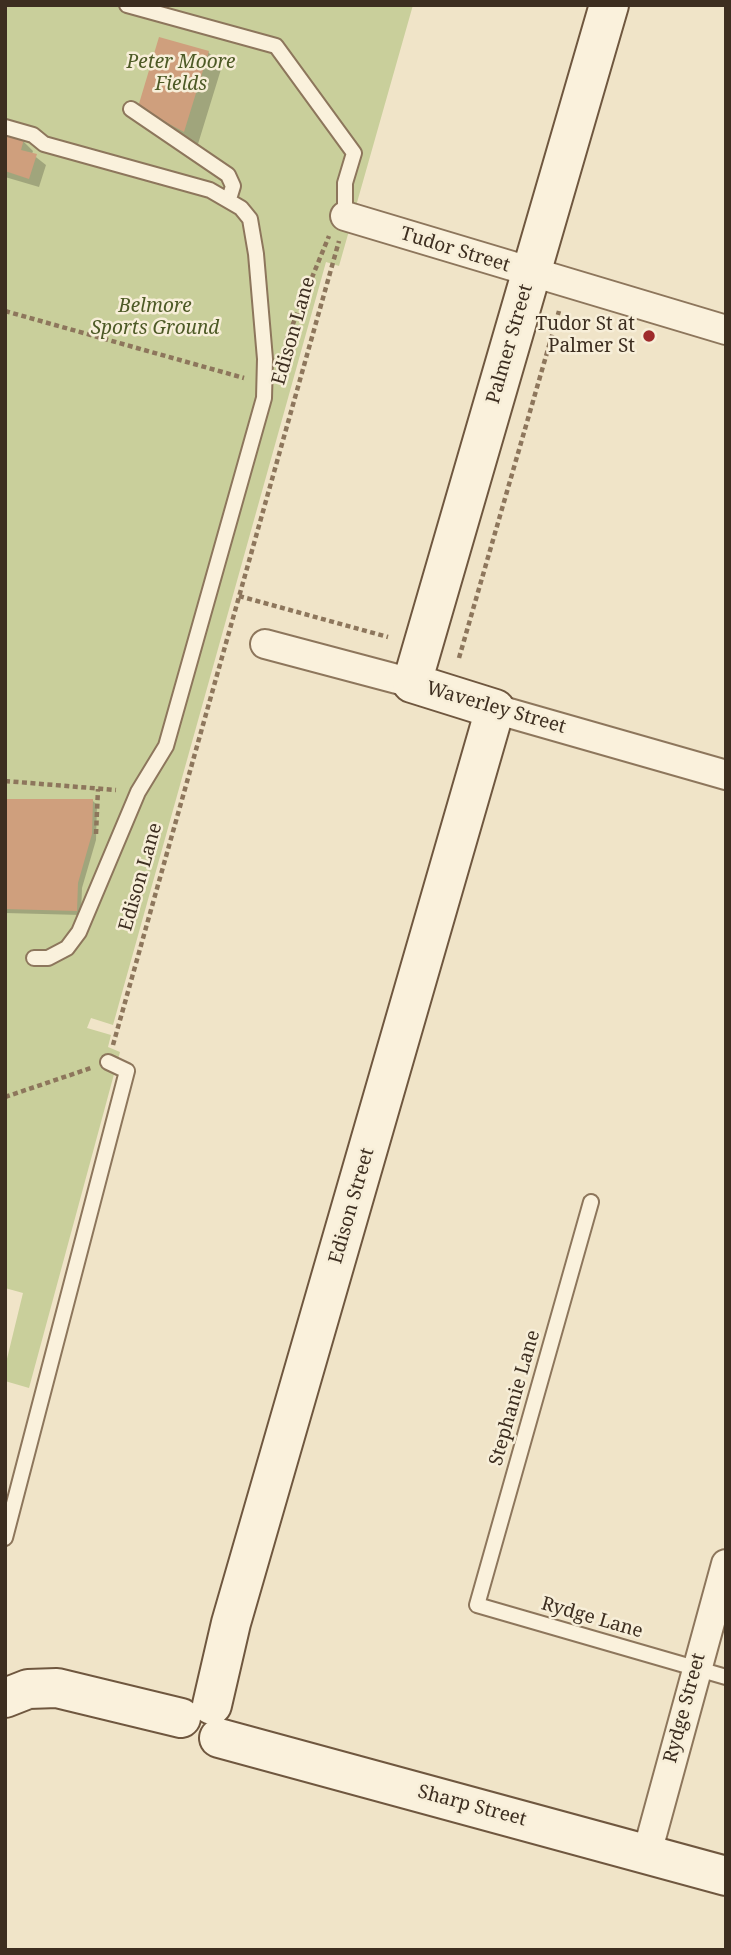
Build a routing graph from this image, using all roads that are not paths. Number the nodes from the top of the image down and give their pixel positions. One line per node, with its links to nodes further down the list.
1 (127, 5): 6 (lane)
2 (609, 5): 7 (street, Palmer Street)
3 (131, 109): 5 (lane)
4 (5, 127): 5 (lane)
5 (229, 199): 13 (lane)
6 (345, 216): 7 (street, Tudor Street)
7 (530, 273): 8 (street, Tudor Street); 10 (street, Palmer Street)
8 (726, 330)
9 (265, 644): 10 (street, Waverley Street)
10 (412, 683): 11 (street, Waverley Street)
11 (495, 709): 12 (street, Waverley Street); 22 (street, Edison Street)
12 (726, 775)
13 (34, 958)
14 (108, 1062): 16 (lane)
15 (591, 1202): 18 (lane, Stephanie Lane)
16 (5, 1538)
17 (726, 1564): 19 (street, Rydge Street)
18 (477, 1605): 19 (lane, Rydge Lane)
19 (696, 1668): 20 (lane, Rydge Lane); 23 (street, Rydge Street)
20 (726, 1677)
21 (8, 1690): 22 (street, Sharp Street)
22 (204, 1720): 23 (street, Sharp Street)
23 (647, 1853): 24 (street, Sharp Street)
24 (726, 1876)

